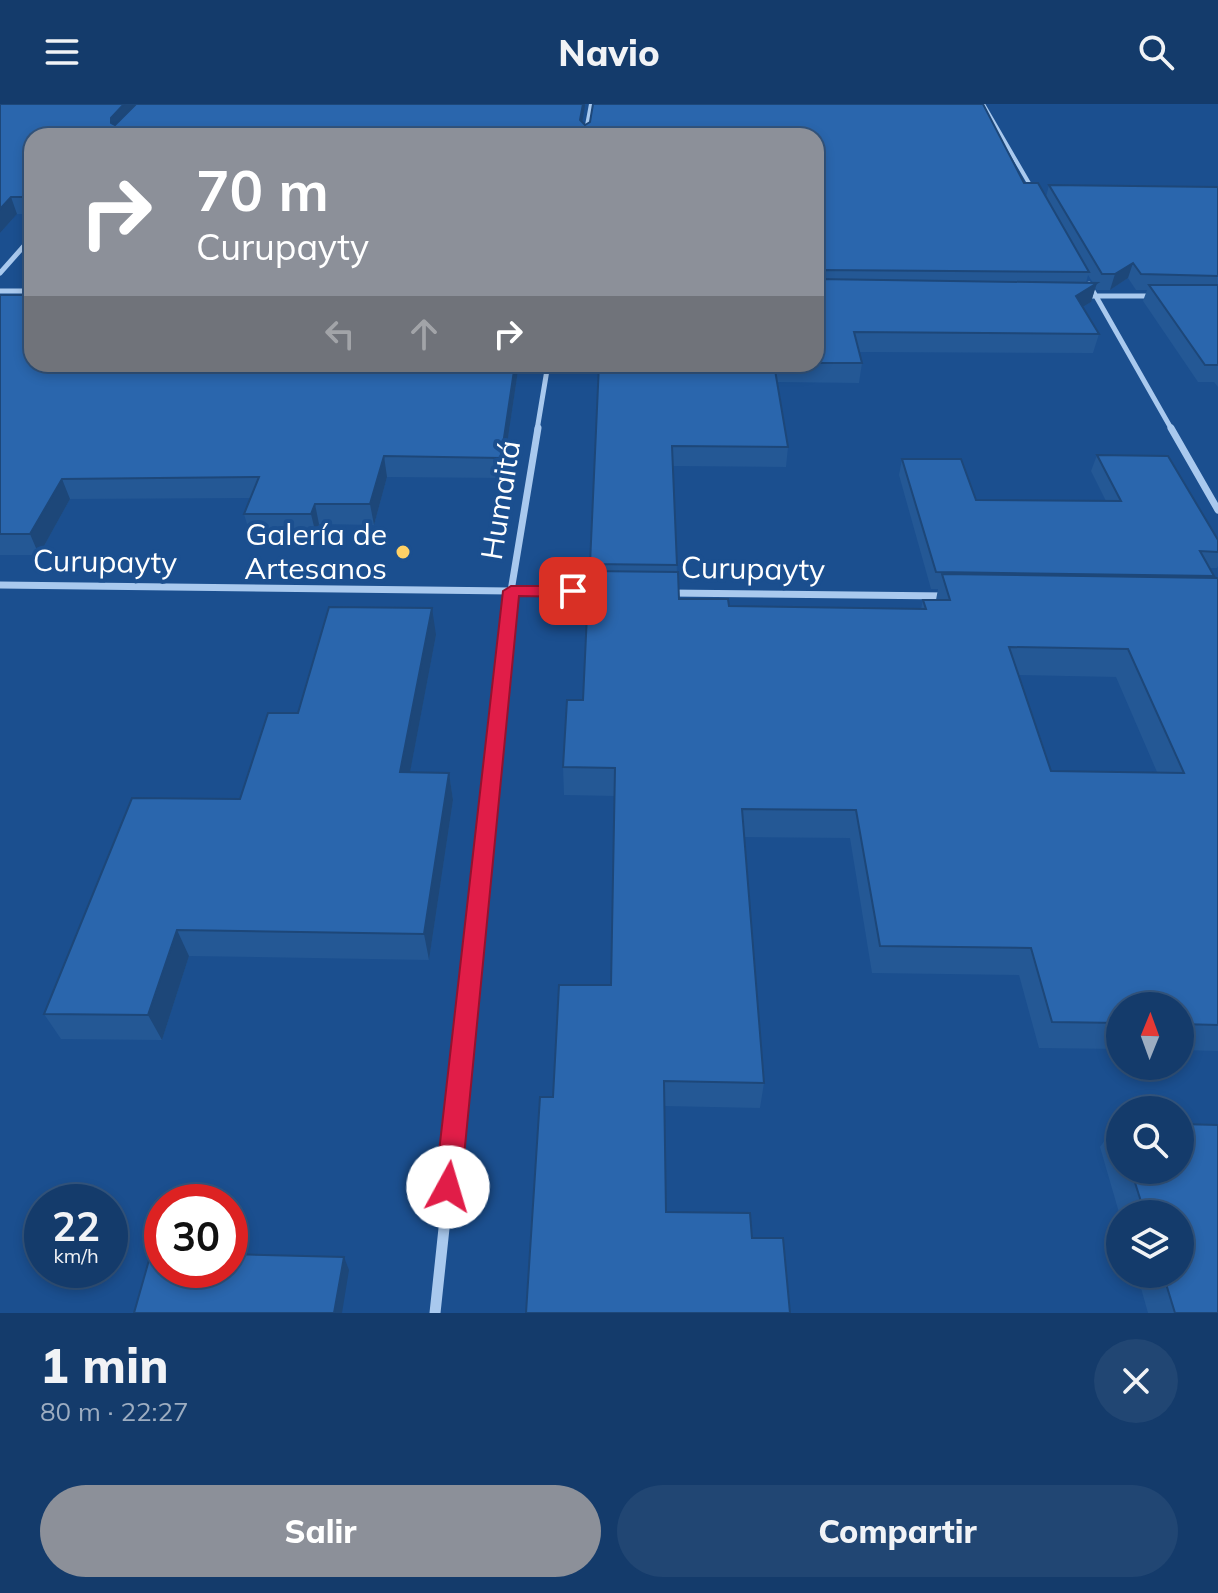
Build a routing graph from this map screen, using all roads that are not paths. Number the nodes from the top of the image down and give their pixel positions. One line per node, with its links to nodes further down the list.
1 (591, 104): 3 (street)
2 (983, 104): 4 (street)
3 (586, 128)
4 (1039, 200)
5 (24, 246): 6 (street)
6 (0, 273)
7 (1087, 282): 11 (street)
8 (0, 291): 9 (street)
9 (24, 291)
10 (1080, 295): 11 (street)
11 (1095, 296): 12 (street); 14 (street)
12 (1157, 296)
13 (547, 372): 16 (street, Humaitá)
14 (1218, 510)
15 (0, 585): 16 (street, Curupayty)
16 (511, 591): 17 (street, Curupayty); 20 (street, Humaitá)
17 (606, 592)
18 (653, 592): 19 (street, Curupayty)
19 (951, 596)
20 (435, 1313)

